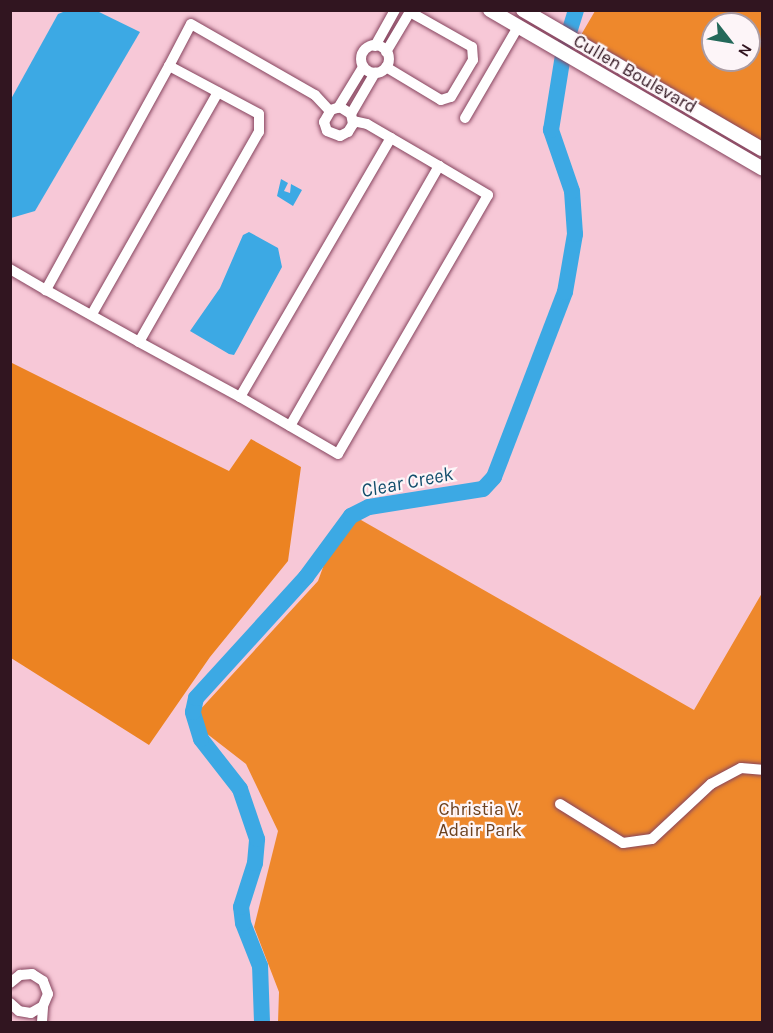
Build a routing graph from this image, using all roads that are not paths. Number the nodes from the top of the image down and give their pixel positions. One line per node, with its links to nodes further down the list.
1 (395, 10): 6 (street)
2 (490, 10): 5 (main road, Cullen Boulevard)
3 (523, 10): 17 (main road, Cullen Boulevard)
4 (410, 11): 7 (street); 10 (street)
5 (518, 27): 15 (street); 19 (main road, Cullen Boulevard)
6 (375, 46): 7 (street); 9 (street)
7 (386, 52): 10 (street)
8 (169, 66): 12 (street); 13 (street); 21 (street)
9 (363, 66): 11 (street); 13 (street)
10 (386, 67): 11 (street)
11 (375, 73): 14 (street)
12 (218, 92): 22 (street); 23 (street)
13 (334, 109): 14 (street); 14 (street)
14 (352, 118): 16 (street)
15 (465, 118)
16 (391, 138): 18 (street); 24 (street)
17 (762, 149)
18 (439, 166): 25 (street); 25 (street)
19 (762, 168)
20 (10, 269): 21 (street)
21 (46, 290): 22 (street)
22 (92, 314): 23 (street)
23 (139, 342): 24 (street)
24 (240, 397): 25 (street)
25 (290, 426)
26 (762, 770): 27 (street)
27 (560, 804)
28 (10, 983): 30 (street)
29 (10, 1003): 30 (street)
30 (43, 1006): 31 (street)
31 (42, 1023)

